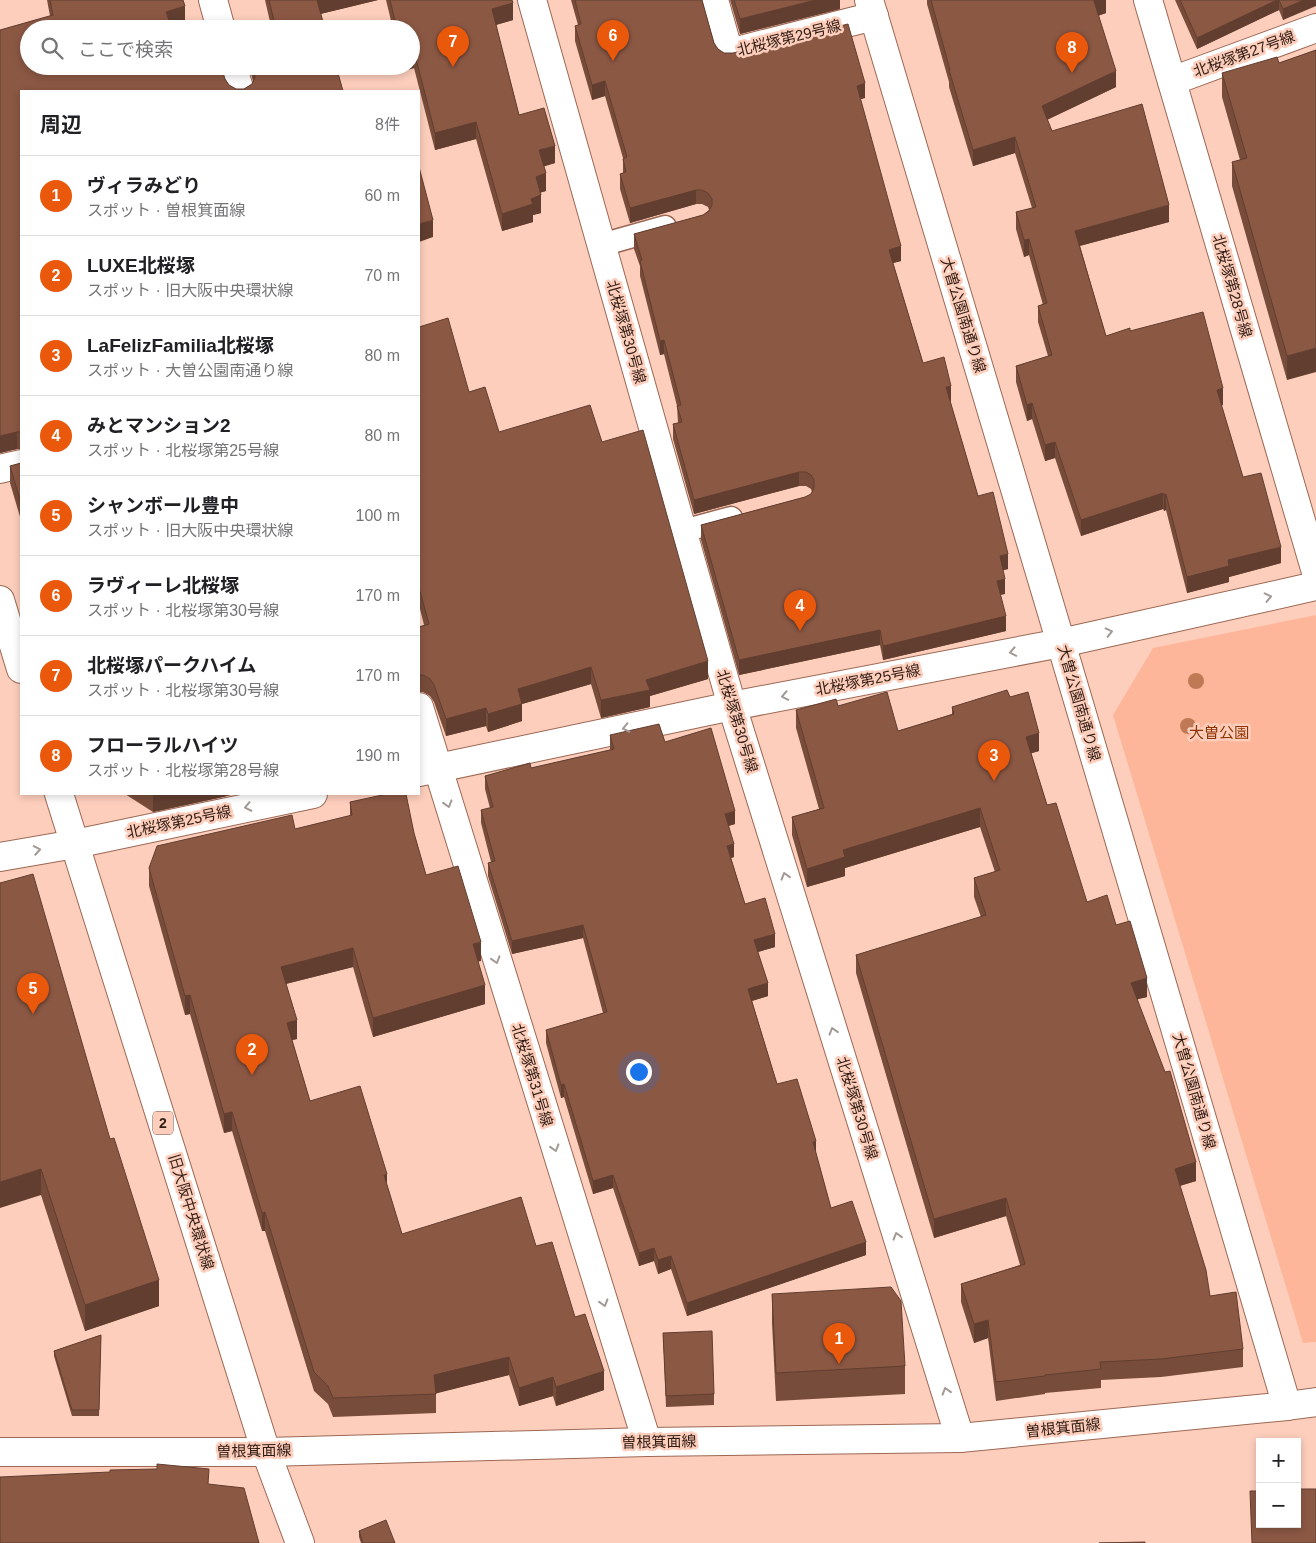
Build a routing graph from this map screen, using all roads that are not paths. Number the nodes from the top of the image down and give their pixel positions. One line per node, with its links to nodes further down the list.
1 (213, 0): 6 (street)
2 (532, 0): 12 (street, 北桜塚第30号線)
3 (714, 0): 5 (street, 北桜塚第29号線)
4 (1148, 0): 9 (street, 北桜塚第28号線)
5 (872, 8): 20 (street, 大曽公園南通り線)
6 (219, 20)
7 (1316, 28): 9 (street, 北桜塚第27号線)
8 (235, 75): 10 (street)
9 (1172, 80): 17 (street, 北桜塚第28号線)
10 (240, 90)
11 (682, 222): 12 (lane)
12 (602, 245): 16 (street, 北桜塚第30号線)
13 (20, 464): 14 (street)
14 (0, 469)
15 (747, 514): 16 (lane)
16 (683, 531): 22 (street, 北桜塚第30号線)
17 (1316, 572)
18 (1316, 586): 20 (street, 北桜塚第25号線, one-way to 18)
19 (0, 600): 21 (street)
20 (1061, 643): 22 (street, 北桜塚第25号線, one-way to 22); 30 (street, 大曽公園南通り線)
21 (20, 666)
22 (732, 706): 24 (street, 北桜塚第25号線, one-way to 24); 31 (street, 北桜塚第30号線, one-way to 22)
23 (420, 714): 24 (street, 北桜塚第31号線)
24 (428, 770): 32 (street, 北桜塚第31号線, one-way to 32)
25 (59, 795): 27 (street, 旧大阪中央環状線 / 2)
26 (308, 795): 27 (street, 北桜塚第25号線, one-way to 27)
27 (75, 844): 28 (street, 北桜塚第25号線, one-way to 27); 34 (street, 旧大阪中央環状線 / 2)
28 (0, 857)
29 (1316, 1402): 30 (street, 曽根箕面線)
30 (1287, 1406): 31 (street, 曽根箕面線)
31 (960, 1438): 32 (street, 曽根箕面線)
32 (647, 1442): 34 (street, 曽根箕面線)
33 (0, 1452): 34 (street, 曽根箕面線)
34 (266, 1452): 35 (street, 旧大阪中央環状線 / 2)
35 (300, 1543)

